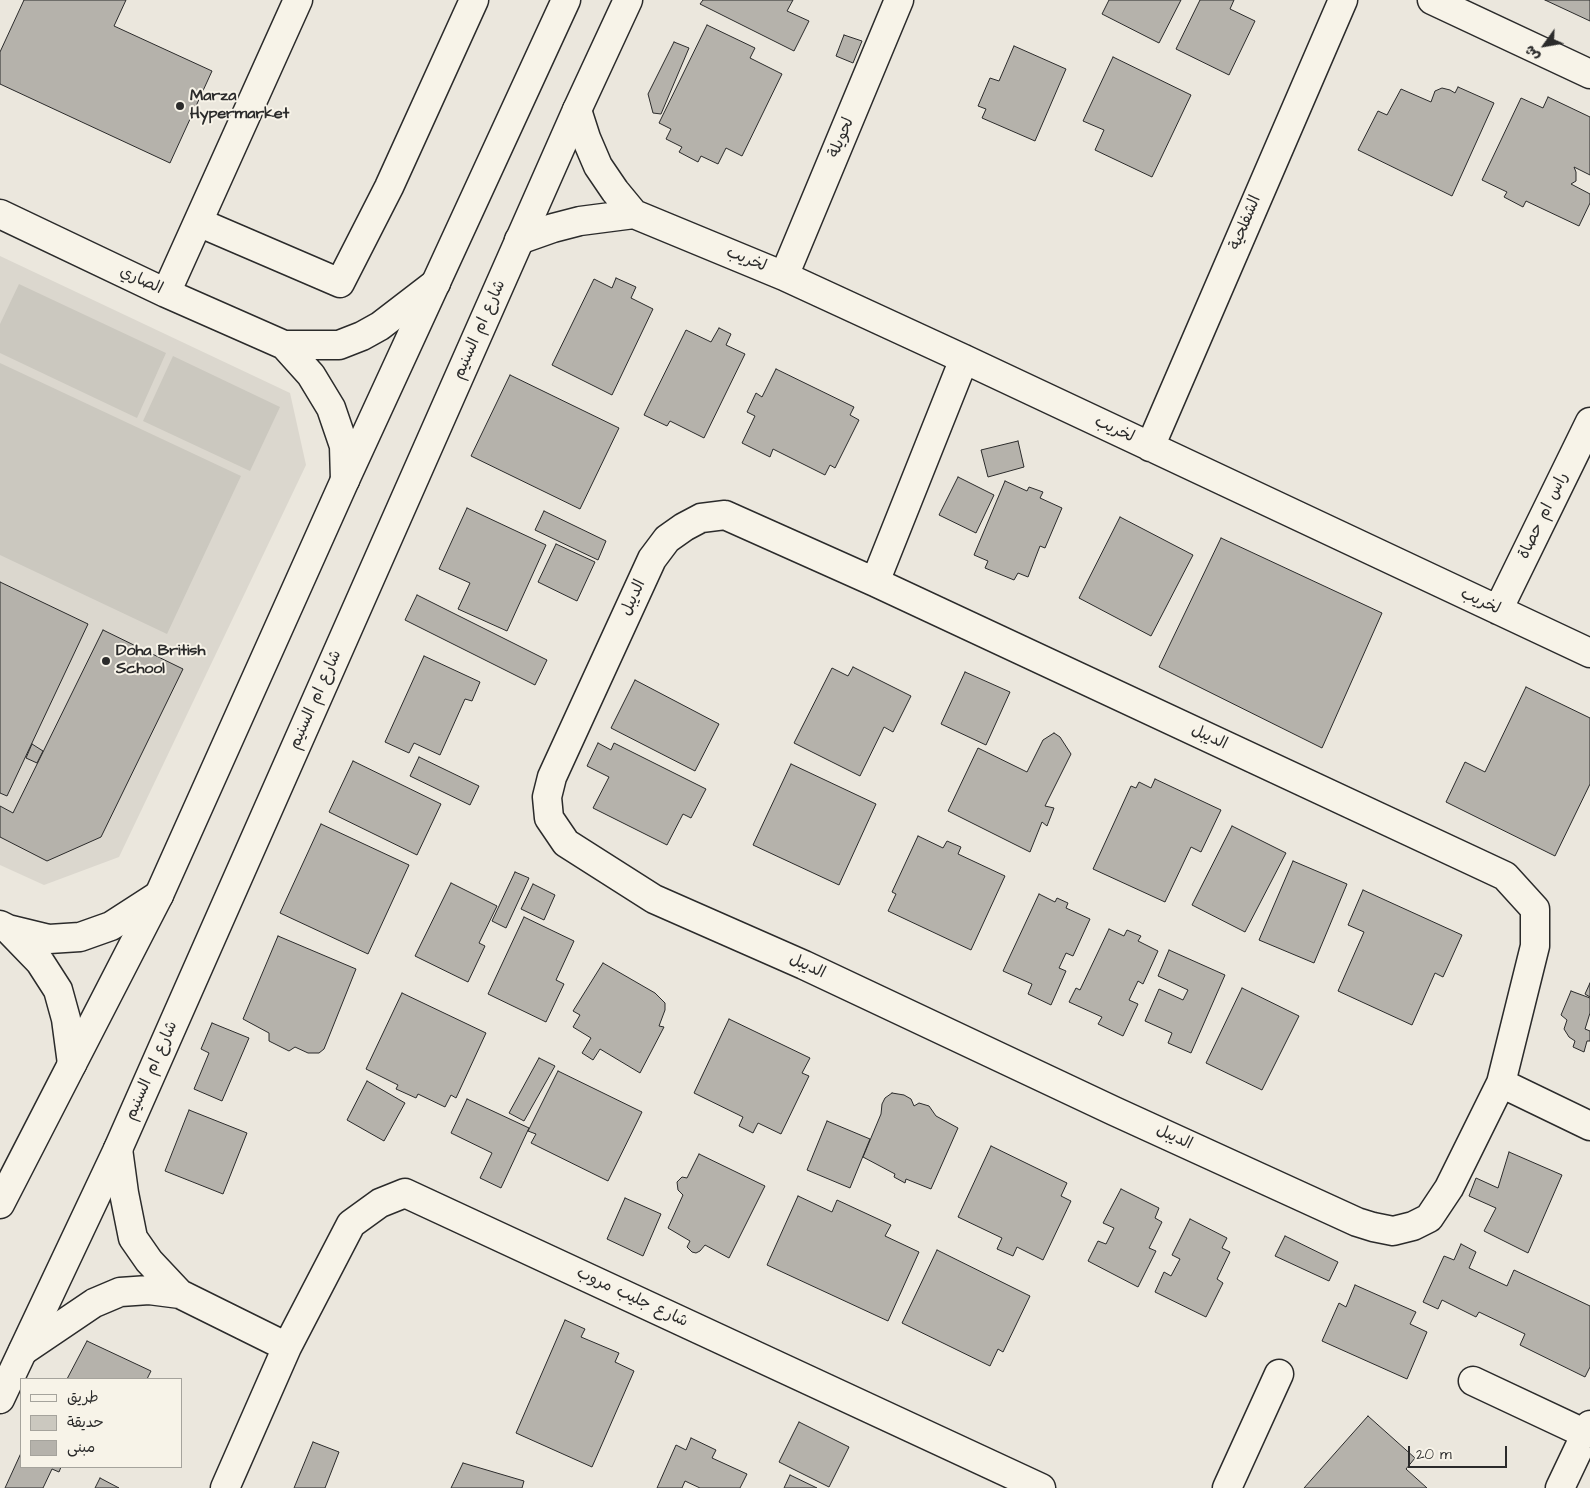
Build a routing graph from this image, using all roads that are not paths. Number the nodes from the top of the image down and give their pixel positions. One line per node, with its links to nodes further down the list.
1 (298, 0): 12 (street)
2 (474, 0): 12 (street)
3 (566, 0): 15 (street)
4 (628, 0): 9 (street, شارع ام السنيم)
5 (899, 0): 14 (street, لحويلة)
6 (1343, 0): 20 (street, الشفلحية)
7 (1432, 0): 8 (street)
8 (1590, 74)
9 (577, 110): 11 (street, لخريب); 13 (street, شارع ام السنيم)
10 (0, 214): 16 (street, الصاري)
11 (634, 214): 13 (street, لخريب); 14 (street, لخريب)
12 (198, 222): 16 (street)
13 (519, 240): 30 (street, شارع ام السنيم)
14 (784, 276): 18 (street, لخريب)
15 (436, 283): 17 (street, الصاري); 21 (street)
16 (166, 293): 17 (street, الصاري)
17 (284, 345): 21 (street, الصاري)
18 (964, 359): 20 (street, لخريب); 22 (street)
19 (1590, 422): 23 (street, راس ام حصاة)
20 (1150, 447): 23 (street, لخريب)
21 (345, 480): 25 (street)
22 (875, 582): 28 (street, الديبل); 28 (street, الديبل)
23 (1498, 610): 24 (street, لخريب)
24 (1590, 653)
25 (159, 895): 26 (street); 27 (street)
26 (4, 927): 27 (street)
27 (72, 1064): 31 (street)
28 (1500, 1082): 29 (street)
29 (1590, 1126)
30 (118, 1149): 32 (street); 34 (street, شارع ام السنيم)
31 (0, 1204)
32 (180, 1294): 33 (street); 34 (street)
33 (286, 1347): 39 (street, شارع جليب مروب); 40 (street, شارع جليب مروب)
34 (24, 1351): 37 (street, شارع ام السنيم)
35 (1278, 1374): 41 (street)
36 (1473, 1381): 38 (street)
37 (0, 1399)
38 (1586, 1445): 42 (street)
39 (225, 1488)
40 (1042, 1488)
41 (1227, 1488)
42 (1560, 1488)

